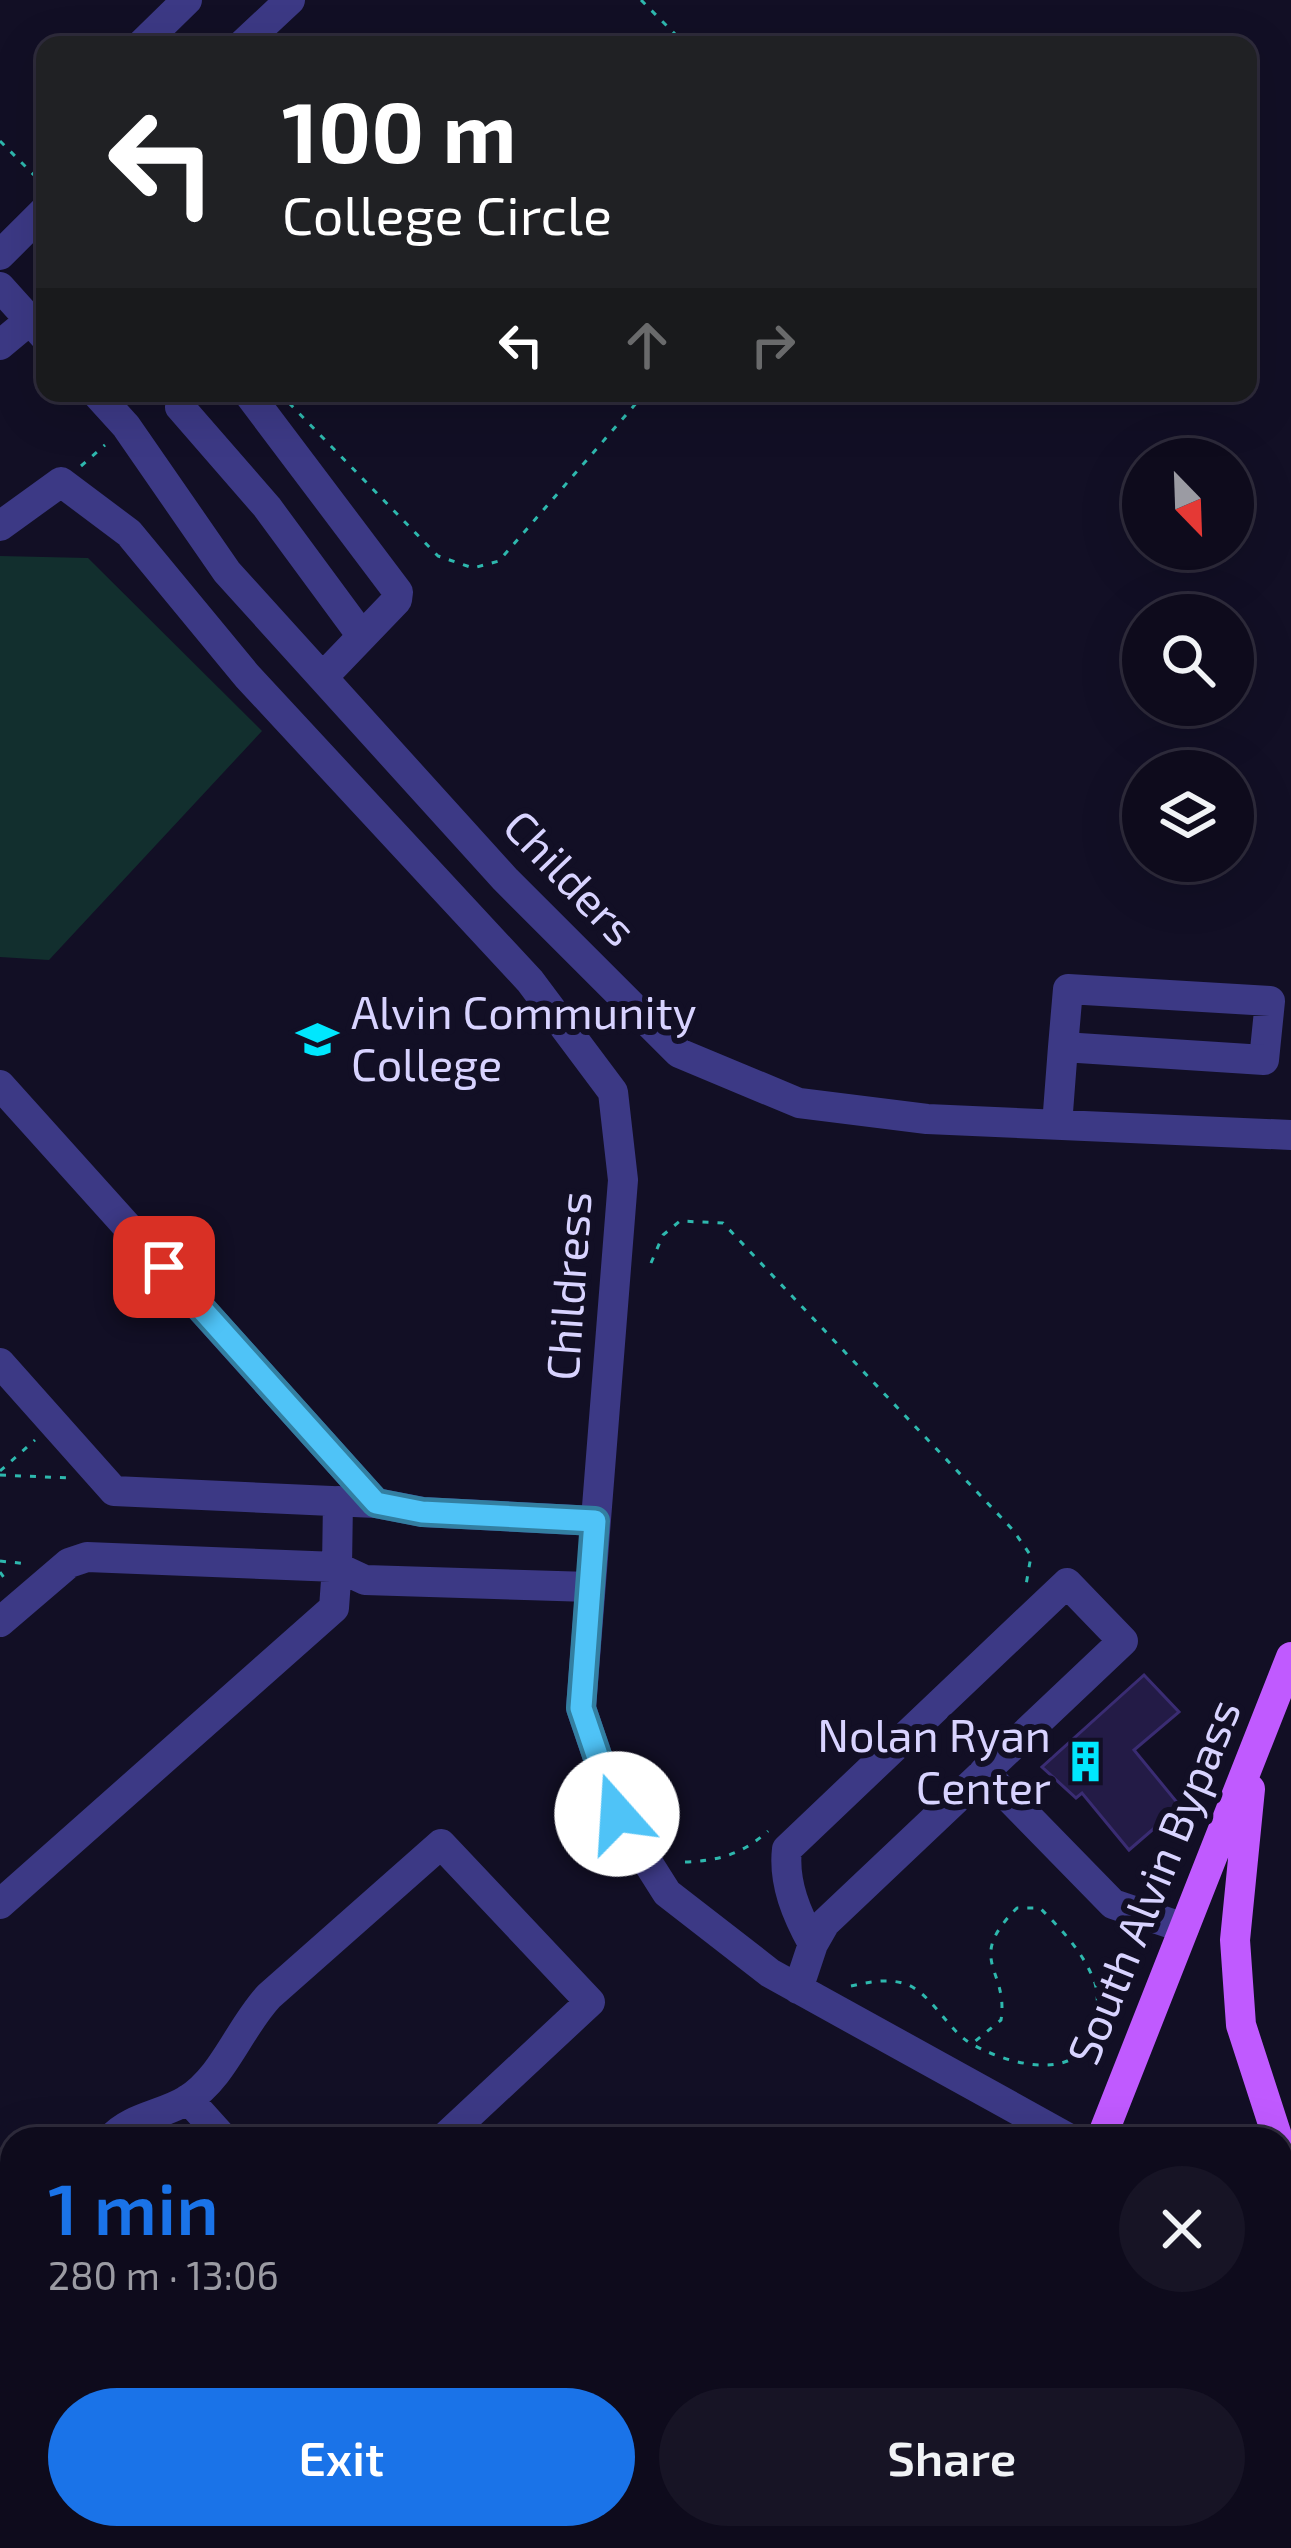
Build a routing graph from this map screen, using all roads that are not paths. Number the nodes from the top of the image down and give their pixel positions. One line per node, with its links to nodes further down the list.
1 (187, 0): 3 (street)
2 (290, 0): 4 (street)
3 (150, 36)
4 (252, 36)
5 (36, 219): 6 (street)
6 (0, 255)
7 (0, 287): 8 (street)
8 (36, 327)
9 (36, 328): 10 (street)
10 (0, 345)
11 (102, 402): 15 (street, Childers)
12 (184, 402): 15 (street)
13 (188, 402): 17 (street)
14 (255, 402): 17 (street)
15 (126, 441): 18 (street, Childers)
16 (0, 526): 27 (street, Childress)
17 (362, 636): 18 (street)
18 (323, 677): 22 (street, Childers)
19 (1279, 1033): 20 (street); 20 (street)
20 (1063, 1048): 22 (street)
21 (4, 1098): 26 (street)
22 (1057, 1125): 23 (street, Childers)
23 (1291, 1135)
24 (0, 1363): 25 (street)
25 (338, 1501): 26 (street); 28 (street)
26 (376, 1503): 27 (street)
27 (595, 1521): 29 (street, Childress)
28 (337, 1567): 29 (street); 30 (street); 34 (street)
29 (590, 1587): 37 (street, Childress)
30 (0, 1622)
31 (1291, 1658): 32 (main road, South Alvin Bypass)
32 (1254, 1754): 35 (main road, South Alvin Bypass); 44 (main road)
33 (984, 1772): 35 (street); 36 (street); 36 (street)
34 (0, 1904)
35 (1184, 1928): 43 (main road, South Alvin Bypass)
36 (813, 1944): 37 (street)
37 (798, 1989): 42 (street, Childress)
38 (188, 2099): 39 (street); 40 (street); 41 (street)
39 (125, 2127)
40 (213, 2127)
41 (456, 2127)
42 (1048, 2127)
43 (1106, 2127)
44 (1275, 2127)

